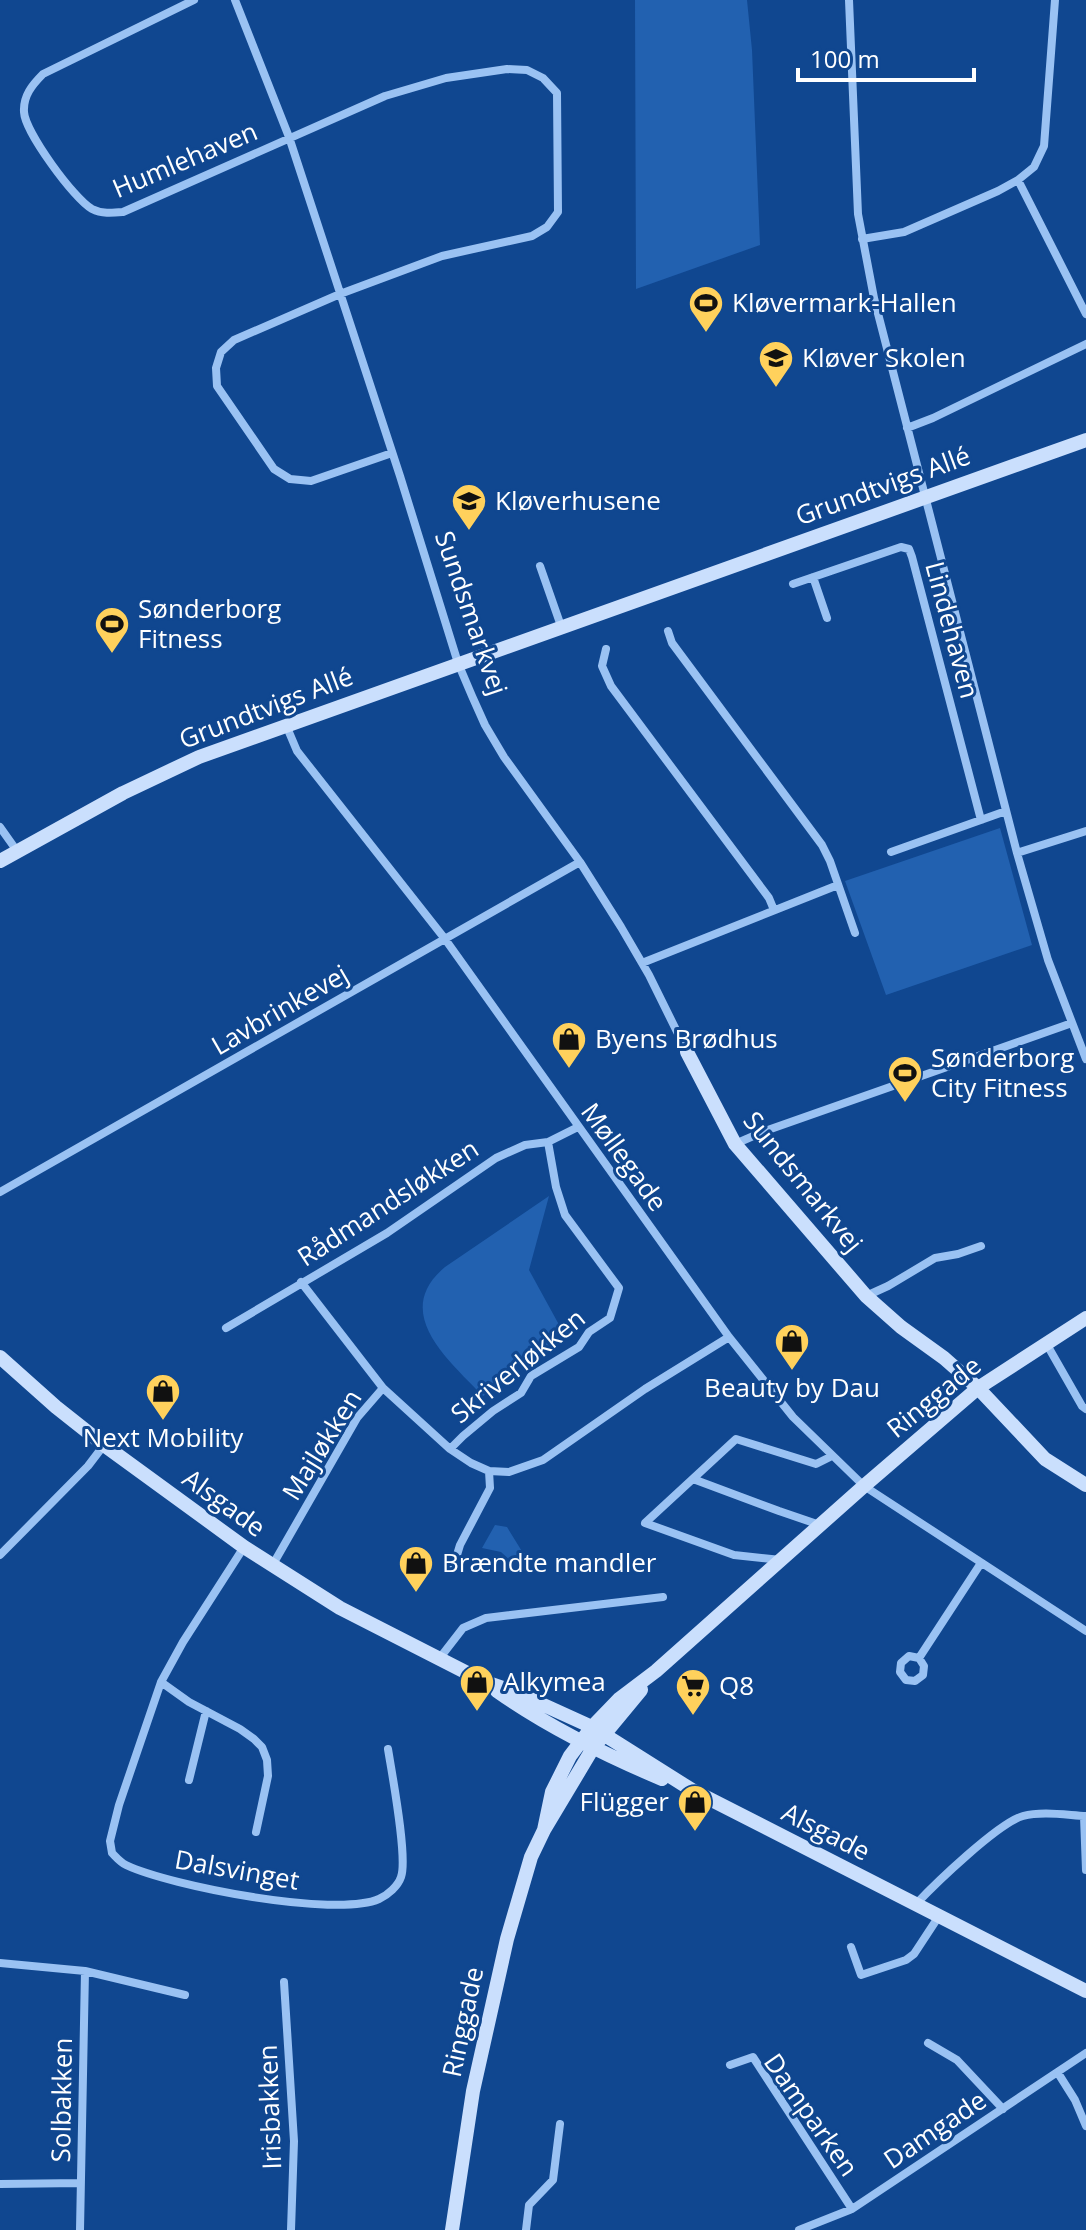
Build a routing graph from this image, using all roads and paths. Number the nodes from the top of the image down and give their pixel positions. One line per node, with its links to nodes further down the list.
1 (194, 0): 5 (street, Humlehaven)
2 (235, 0): 5 (street, Sundsmarkvej)
3 (849, 0): 7 (street)
4 (1055, 0): 6 (street)
5 (289, 137): 8 (street, Sundsmarkvej); 8 (street)
6 (1018, 180): 7 (street); 9 (street)
7 (862, 239): 11 (street)
8 (340, 294): 13 (street, Sundsmarkvej); 13 (street)
9 (1086, 314)
10 (1086, 344): 11 (street)
11 (907, 428): 14 (street)
12 (1086, 440): 14 (street, Grundtvigs Allé)
13 (392, 453): 22 (street, Sundsmarkvej)
14 (925, 497): 19 (street, Grundtvigs Allé); 24 (street)
15 (540, 566): 19 (street)
16 (813, 577): 17 (street, Lindehaven); 18 (street); 25 (street, Lindehaven)
17 (793, 584)
18 (827, 618)
19 (561, 626): 22 (street, Grundtvigs Allé)
20 (668, 631): 33 (street)
21 (606, 649): 34 (street)
22 (458, 663): 23 (street, Grundtvigs Allé); 32 (street, Sundsmarkvej)
23 (286, 724): 28 (street, Grundtvigs Allé); 36 (street, Møllegade)
24 (1006, 811): 25 (street); 30 (street)
25 (981, 820): 29 (street)
26 (0, 827): 28 (street)
27 (1086, 831): 30 (street)
28 (17, 851): 31 (street, Grundtvigs Allé)
29 (891, 852)
30 (1017, 853): 38 (street)
31 (0, 861)
32 (580, 862): 36 (street, Lavbrinkevej); 37 (street, Sundsmarkvej)
33 (838, 885): 34 (street); 35 (street)
34 (774, 910): 37 (street)
35 (855, 933)
36 (445, 939): 42 (street, Møllegade); 45 (street, Lavbrinkevej)
37 (642, 963): 40 (street, Sundsmarkvej)
38 (1072, 1023): 39 (street); 44 (street)
39 (1083, 1044): 41 (street)
40 (687, 1052): 44 (street, Sundsmarkvej)
41 (1086, 1059)
42 (578, 1127): 43 (street, Rådmandsløkken); 51 (street, Møllegade)
43 (548, 1142): 47 (street, Rådmandsløkken); 58 (street, Skriverløkken)
44 (735, 1144): 48 (street, Sundsmarkvej)
45 (0, 1192)
46 (981, 1246): 48 (street)
47 (301, 1282): 50 (street, Rådmandsløkken); 54 (street)
48 (866, 1296): 55 (street, Sundsmarkvej)
49 (1086, 1318): 52 (street, Ringgade)
50 (226, 1328)
51 (729, 1337): 59 (street, Møllegade); 60 (street)
52 (1046, 1343): 55 (street, Ringgade); 56 (street)
53 (0, 1357): 57 (street, Alsgade)
54 (383, 1388): 58 (street); 69 (street, Majløkken)
55 (978, 1388): 62 (street, Sundsmarkvej); 63 (street, Ringgade)
56 (1086, 1409)
57 (104, 1445): 65 (street, Alsgade); 66 (street)
58 (450, 1449): 60 (street)
59 (832, 1456): 61 (street); 63 (street, Møllegade)
60 (489, 1471): 70 (street)
61 (693, 1479): 64 (street); 67 (street)
62 (1086, 1485)
63 (864, 1486): 64 (street, Ringgade); 68 (street, Møllegade)
64 (820, 1525): 67 (street, Ringgade)
65 (244, 1547): 69 (street, Alsgade); 76 (street, Dalsvinget)
66 (0, 1555)
67 (781, 1560): 78 (street, Ringgade)
68 (981, 1563): 72 (street, Møllegade); 73 (street)
69 (272, 1566): 74 (street, Alsgade)
70 (453, 1568)
71 (663, 1597): 74 (street)
72 (1086, 1631)
73 (919, 1658)
74 (439, 1659): 75 (street, Alsgade)
75 (483, 1681): 78 (street, Alsgade); 79 (street, Alsgade)
76 (161, 1682): 77 (street, Dalsvinget); 80 (street, Dalsvinget)
77 (206, 1711): 81 (street); 84 (street, Dalsvinget)
78 (598, 1731): 79 (street, Ringgade); 82 (street, Alsgade)
79 (587, 1744): 82 (street, Alsgade); 106 (street, Ringgade)
80 (388, 1749)
81 (189, 1780)
82 (692, 1790): 86 (street, Alsgade)
83 (1085, 1816): 85 (street); 86 (street)
84 (256, 1832)
85 (1086, 1870)
86 (916, 1904): 87 (street, Alsgade)
87 (939, 1916): 88 (street); 92 (street, Alsgade)
88 (851, 1947)
89 (0, 1963): 90 (street)
90 (85, 1971): 93 (street); 101 (street, Solbakken)
91 (284, 1982): 105 (street, Irisbakken)
92 (1086, 1991)
93 (185, 1995)
94 (928, 2043): 98 (street)
95 (1086, 2053): 97 (street, Damgade)
96 (730, 2065): 103 (street, Damparken)
97 (1058, 2073): 98 (street, Damgade); 99 (street)
98 (1003, 2109): 103 (street, Damgade)
99 (1086, 2122)
100 (560, 2124): 107 (street)
101 (80, 2183): 102 (street); 104 (street, Solbakken)
102 (0, 2184)
103 (852, 2209): 108 (street, Damgade)
104 (80, 2230)
105 (291, 2230)
106 (452, 2230)
107 (526, 2230)
108 (799, 2230)

